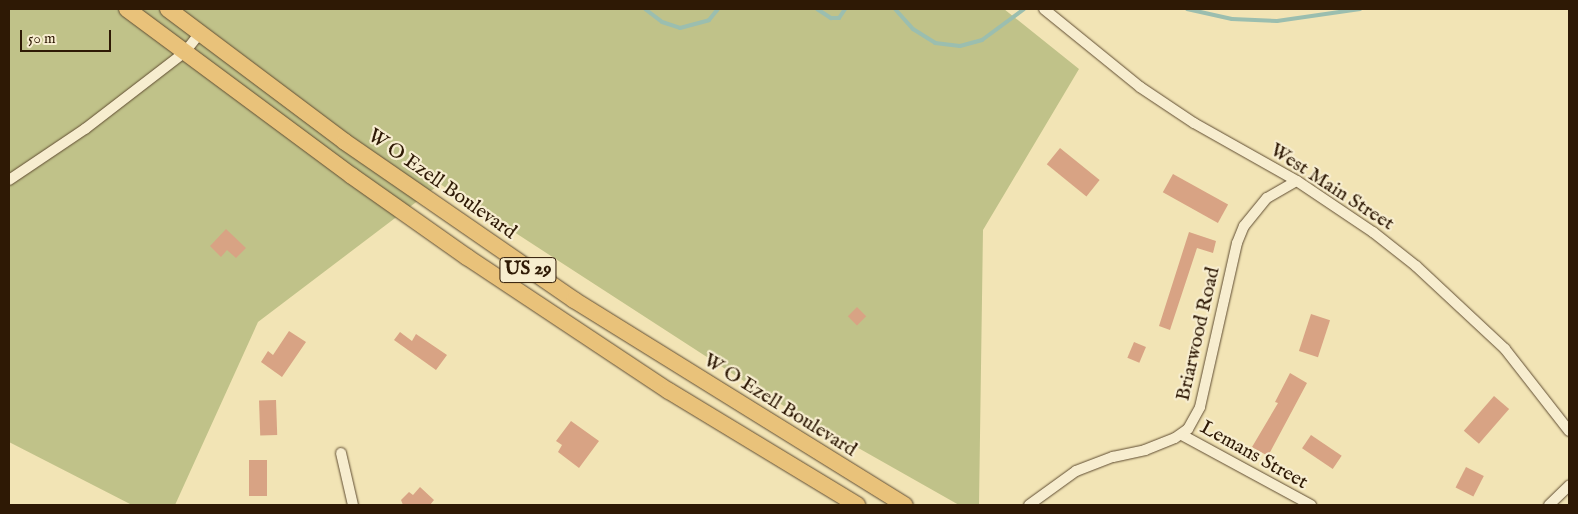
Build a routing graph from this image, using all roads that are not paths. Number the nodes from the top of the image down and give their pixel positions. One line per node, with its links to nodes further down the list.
1 (128, 9): 5 (main road, US 29)
2 (168, 9): 4 (main road, W O Ezell Boulevard / US 29)
3 (1046, 11): 8 (street, West Main Street)
4 (200, 33): 5 (street); 6 (main road, W O Ezell Boulevard / US 29)
5 (185, 52): 7 (street); 9 (main road, US 29)
6 (374, 162): 9 (main road); 11 (main road, W O Ezell Boulevard / US 29)
7 (9, 180)
8 (1297, 181): 10 (street, West Main Street); 12 (street, Briarwood Road)
9 (360, 182): 14 (main road, US 29)
10 (1569, 431)
11 (787, 435): 14 (main road); 18 (main road, W O Ezell Boulevard / US 29)
12 (1182, 435): 19 (street, Briarwood Road); 20 (street, Lemans Street)
13 (341, 453): 16 (street)
14 (778, 457): 17 (main road, US 29)
15 (1569, 486): 21 (street)
16 (353, 505)
17 (857, 505)
18 (905, 505)
19 (1028, 505)
20 (1310, 505)
21 (1549, 505)

